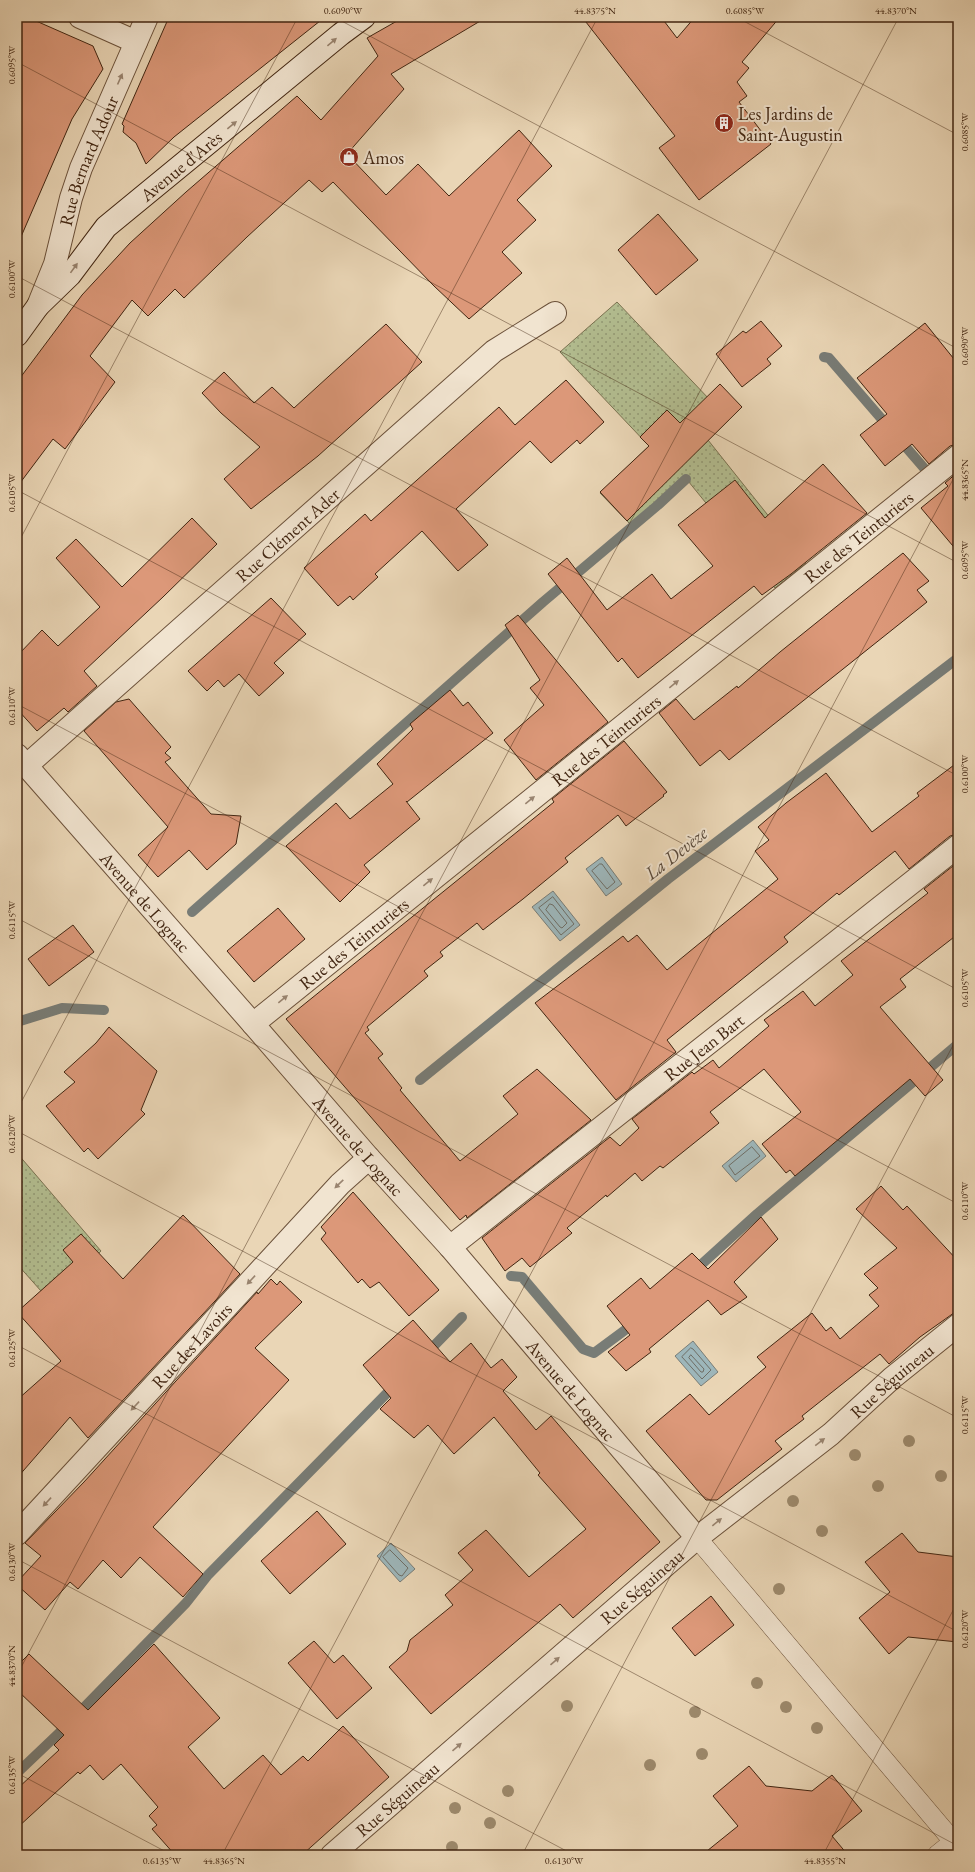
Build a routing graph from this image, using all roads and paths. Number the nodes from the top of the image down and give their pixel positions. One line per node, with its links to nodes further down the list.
1 (80, 17): 4 (street)
2 (147, 17): 4 (street, Rue Bernard Adour)
3 (364, 17): 5 (street, Avenue d'Arès, one-way to 3)
4 (136, 42): 5 (street, Rue Bernard Adour, one-way to 4)
5 (38, 306): 7 (street, Avenue d'Arès)
6 (555, 313): 9 (street, Rue Clément Ader)
7 (17, 335)
8 (958, 456): 11 (street, Rue des Teinturiers, one-way to 8)
9 (22, 760): 11 (street, Avenue de Lognac)
10 (958, 846): 13 (street, Rue Jean Bart)
11 (253, 1024): 12 (street, Avenue de Lognac)
12 (369, 1158): 13 (street, Avenue de Lognac); 15 (street, Rue des Lavoirs, one-way to 15)
13 (450, 1247): 16 (street, Avenue de Lognac)
14 (958, 1325): 16 (street, Rue Séguineau, one-way to 14)
15 (17, 1534)
16 (697, 1538): 17 (lane); 18 (street, Rue Séguineau, one-way to 16)
17 (957, 1842): 19 (lane)
18 (332, 1855)
19 (937, 1855)

